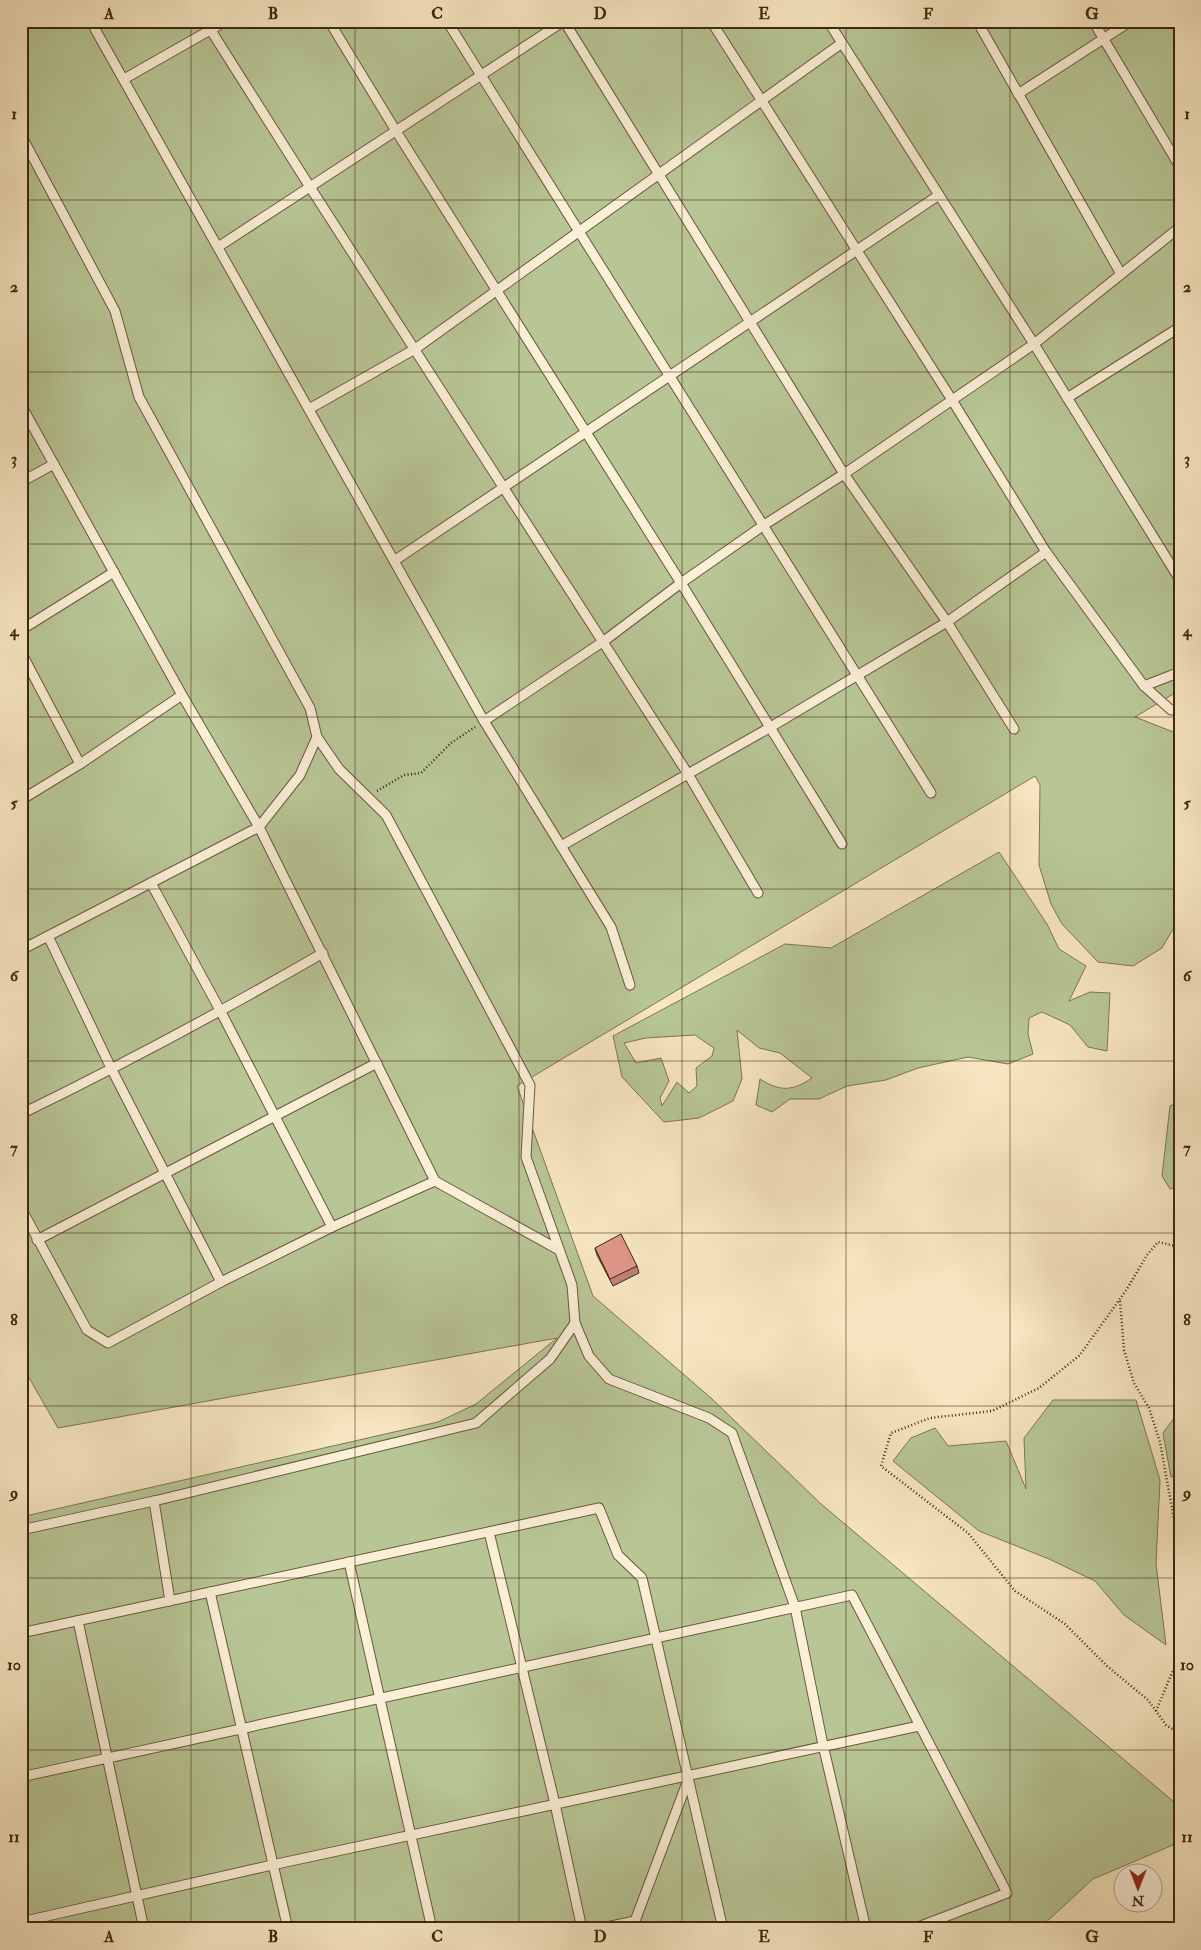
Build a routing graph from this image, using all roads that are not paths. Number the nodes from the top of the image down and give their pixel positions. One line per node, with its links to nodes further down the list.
1 (93, 21): 16 (lane)
2 (205, 21): 12 (lane)
3 (226, 21): 12 (lane)
4 (328, 21): 19 (lane)
5 (447, 21): 15 (lane)
6 (564, 21): 15 (lane); 22 (lane)
7 (711, 21): 18 (lane)
8 (828, 21): 14 (lane)
9 (977, 21): 17 (lane)
10 (1093, 21): 13 (lane)
11 (1131, 21): 13 (lane)
12 (211, 30): 16 (lane); 23 (lane)
13 (1104, 39): 17 (lane); 21 (lane)
14 (842, 43): 18 (lane); 24 (lane)
15 (482, 75): 19 (lane); 26 (lane)
16 (124, 80): 27 (lane)
17 (1018, 94): 29 (lane)
18 (761, 100): 22 (lane); 28 (lane)
19 (396, 131): 23 (lane); 30 (lane)
20 (21, 136): 63 (lane)
21 (1180, 167)
22 (658, 174): 26 (lane); 31 (lane)
23 (310, 187): 27 (lane); 34 (lane)
24 (939, 195): 28 (lane); 33 (lane)
25 (1180, 227): 29 (lane)
26 (579, 231): 30 (lane); 35 (lane)
27 (218, 247): 39 (lane)
28 (856, 250): 31 (lane); 37 (lane)
29 (1121, 274): 33 (lane)
30 (496, 290): 34 (lane); 40 (lane)
31 (750, 322): 35 (lane); 42 (lane)
32 (1180, 327): 36 (lane)
33 (1034, 344): 36 (lane); 37 (lane)
34 (414, 349): 39 (lane); 44 (lane)
35 (670, 375): 40 (lane); 45 (lane)
36 (1067, 398): 49 (lane)
37 (952, 400): 42 (lane); 46 (lane)
38 (21, 405): 41 (lane)
39 (309, 409): 47 (lane)
40 (586, 432): 44 (lane); 50 (lane)
41 (54, 464): 43 (lane); 48 (lane)
42 (844, 474): 45 (lane); 51 (lane)
43 (21, 482)
44 (504, 487): 47 (lane); 53 (lane)
45 (764, 525): 50 (lane); 56 (lane)
46 (1046, 552): 51 (lane); 57 (lane)
47 (394, 561): 60 (lane)
48 (114, 572): 52 (lane); 58 (lane)
49 (1180, 580)
50 (681, 583): 53 (lane); 61 (lane)
51 (947, 622): 56 (lane); 62 (lane)
52 (21, 630)
53 (604, 641): 60 (lane); 65 (lane)
54 (21, 652): 64 (lane)
55 (1180, 672): 57 (lane)
56 (856, 676): 61 (lane); 66 (lane)
57 (1144, 686): 59 (lane)
58 (182, 695): 64 (lane); 68 (lane)
59 (1180, 709)
60 (484, 721): 70 (lane)
61 (769, 728): 65 (lane); 69 (lane)
62 (1014, 729)
63 (317, 737): 68 (lane); 87 (lane)
64 (80, 764): 67 (lane)
65 (688, 774): 70 (lane); 72 (lane)
66 (931, 793)
67 (21, 800)
68 (259, 827): 71 (lane); 75 (lane)
69 (842, 844)
70 (560, 846): 76 (lane)
71 (151, 883): 73 (lane); 77 (lane)
72 (758, 893)
73 (48, 936): 74 (lane); 79 (lane)
74 (21, 950)
75 (323, 953): 77 (lane); 78 (lane)
76 (630, 985)
77 (221, 1012): 79 (lane); 81 (lane)
78 (377, 1063): 81 (lane); 83 (lane)
79 (112, 1070): 80 (lane); 82 (lane)
80 (21, 1114)
81 (274, 1117): 82 (lane); 85 (lane)
82 (166, 1173): 86 (lane); 88 (lane)
83 (435, 1182): 85 (lane); 87 (lane)
84 (21, 1208): 86 (lane)
85 (332, 1227): 88 (lane)
86 (37, 1240): 88 (lane)
87 (559, 1250): 89 (lane)
88 (221, 1282)
89 (575, 1323): 90 (lane); 96 (lane)
90 (154, 1501): 91 (lane); 95 (lane)
91 (21, 1530)
92 (490, 1532): 93 (lane); 99 (lane); 100 (lane)
93 (349, 1562): 94 (lane); 101 (lane)
94 (210, 1592): 95 (lane); 103 (lane)
95 (170, 1601): 97 (lane)
96 (795, 1607): 99 (lane); 102 (lane); 104 (lane)
97 (78, 1621): 98 (lane); 105 (lane)
98 (21, 1633)
99 (656, 1638): 100 (lane); 107 (lane)
100 (522, 1668): 101 (lane); 108 (lane)
101 (379, 1699): 103 (lane); 115 (lane)
102 (919, 1726): 104 (lane); 120 (lane)
103 (241, 1730): 105 (lane); 109 (lane)
104 (823, 1745): 107 (lane); 119 (lane)
105 (108, 1758): 106 (lane); 110 (lane)
106 (21, 1777)
107 (687, 1778): 108 (lane); 112 (lane); 118 (lane)
108 (555, 1804): 109 (lane); 116 (lane)
109 (272, 1865): 110 (lane); 114 (lane)
110 (137, 1895): 111 (lane); 113 (lane)
111 (21, 1922)
112 (634, 1925): 117 (lane)
113 (144, 1929)
114 (288, 1929)
115 (432, 1929)
116 (582, 1929)
117 (597, 1929)
118 (723, 1929)
119 (866, 1929)
120 (913, 1929)

